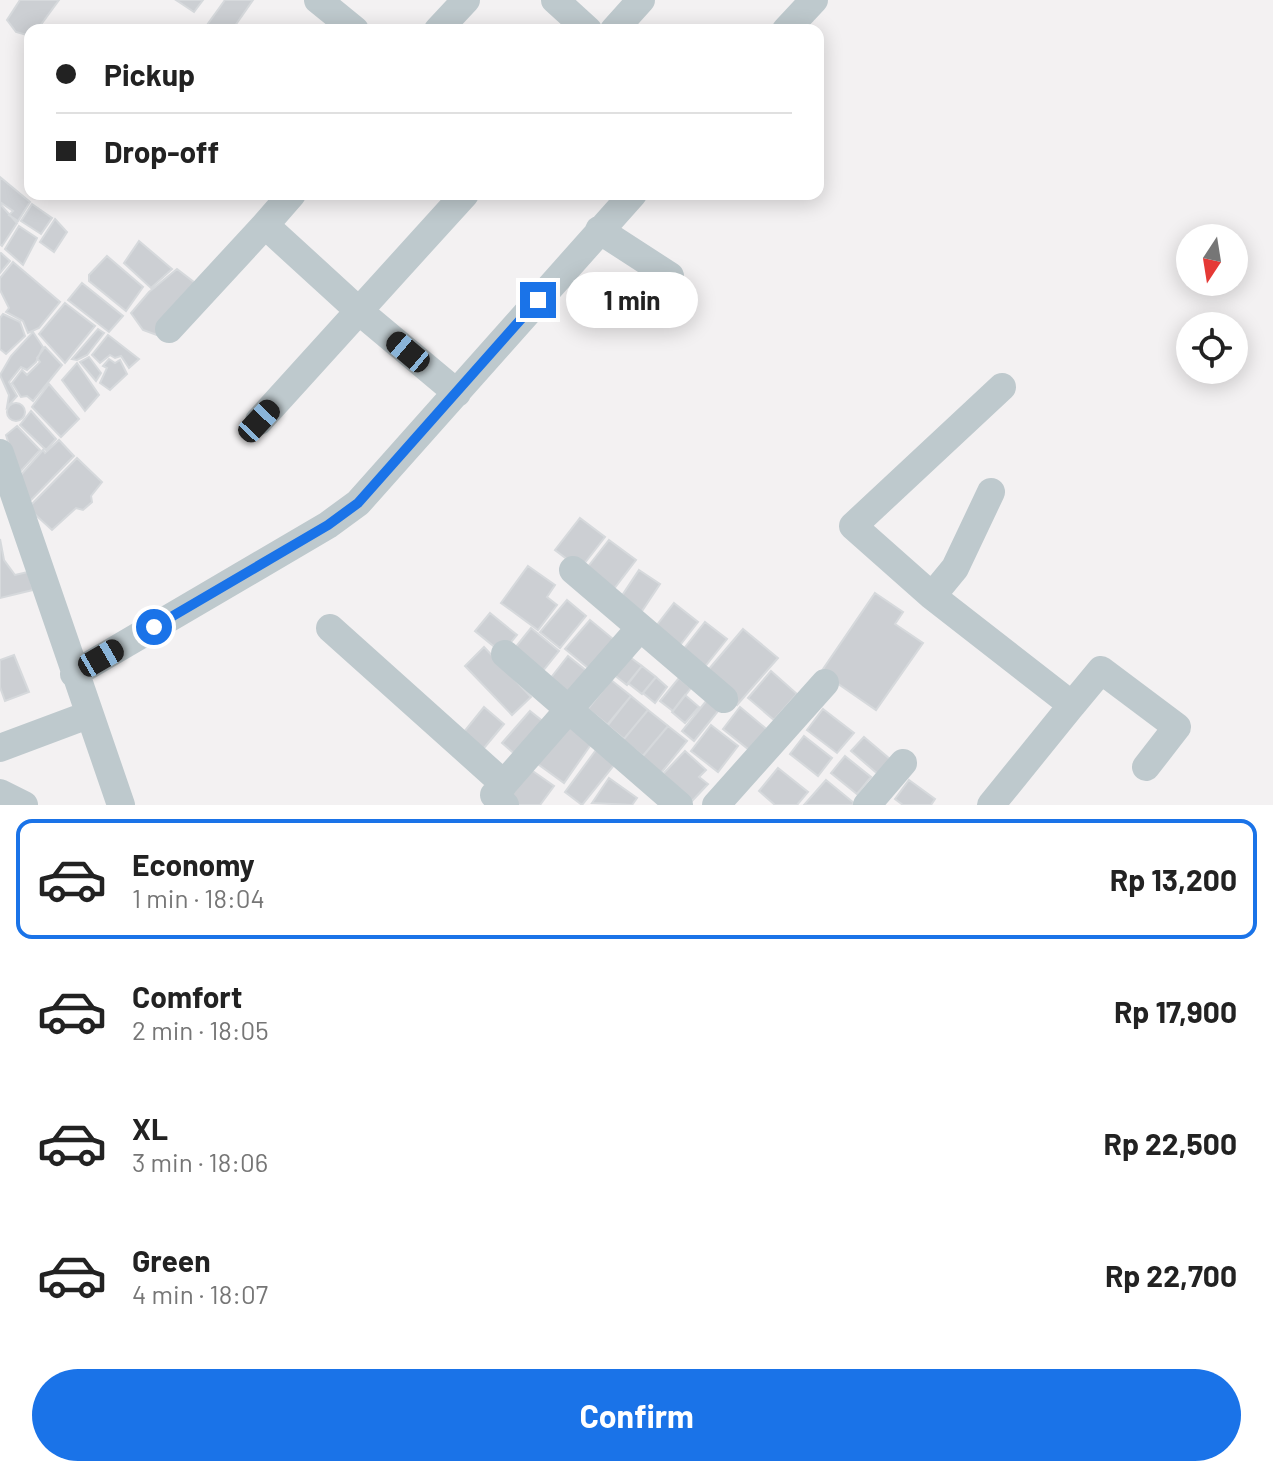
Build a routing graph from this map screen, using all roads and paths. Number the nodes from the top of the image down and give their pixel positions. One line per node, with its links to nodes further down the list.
1 (318, 0): 6 (street)
2 (466, 0): 7 (street)
3 (555, 0): 8 (street)
4 (641, 0): 9 (street)
5 (814, 0): 10 (street)
6 (348, 24)
7 (444, 24)
8 (581, 24)
9 (619, 24)
10 (792, 24)
11 (287, 200): 14 (street)
12 (460, 200): 17 (street)
13 (627, 200): 15 (street)
14 (265, 225): 17 (street); 18 (street)
15 (599, 230): 16 (street); 20 (street)
16 (670, 276)
17 (359, 311): 20 (street); 21 (street)
18 (169, 329)
19 (1002, 387): 25 (street)
20 (457, 393): 29 (street)
21 (259, 421)
22 (0, 453): 29 (street)
23 (991, 492): 25 (street)
24 (573, 570): 27 (street)
25 (932, 596): 32 (street)
26 (330, 628): 39 (street)
27 (639, 629): 31 (street); 33 (street)
28 (505, 654): 33 (street)
29 (74, 674): 34 (street)
30 (825, 683): 43 (street)
31 (724, 699)
32 (1072, 705): 37 (street); 45 (street)
33 (569, 710): 39 (street); 42 (street)
34 (88, 715): 35 (street); 41 (street)
35 (0, 748)
36 (903, 763): 44 (street)
37 (1146, 767)
38 (0, 793): 40 (street)
39 (497, 797)
40 (24, 805)
41 (121, 805)
42 (679, 805)
43 (716, 805)
44 (867, 805)
45 (991, 805)

